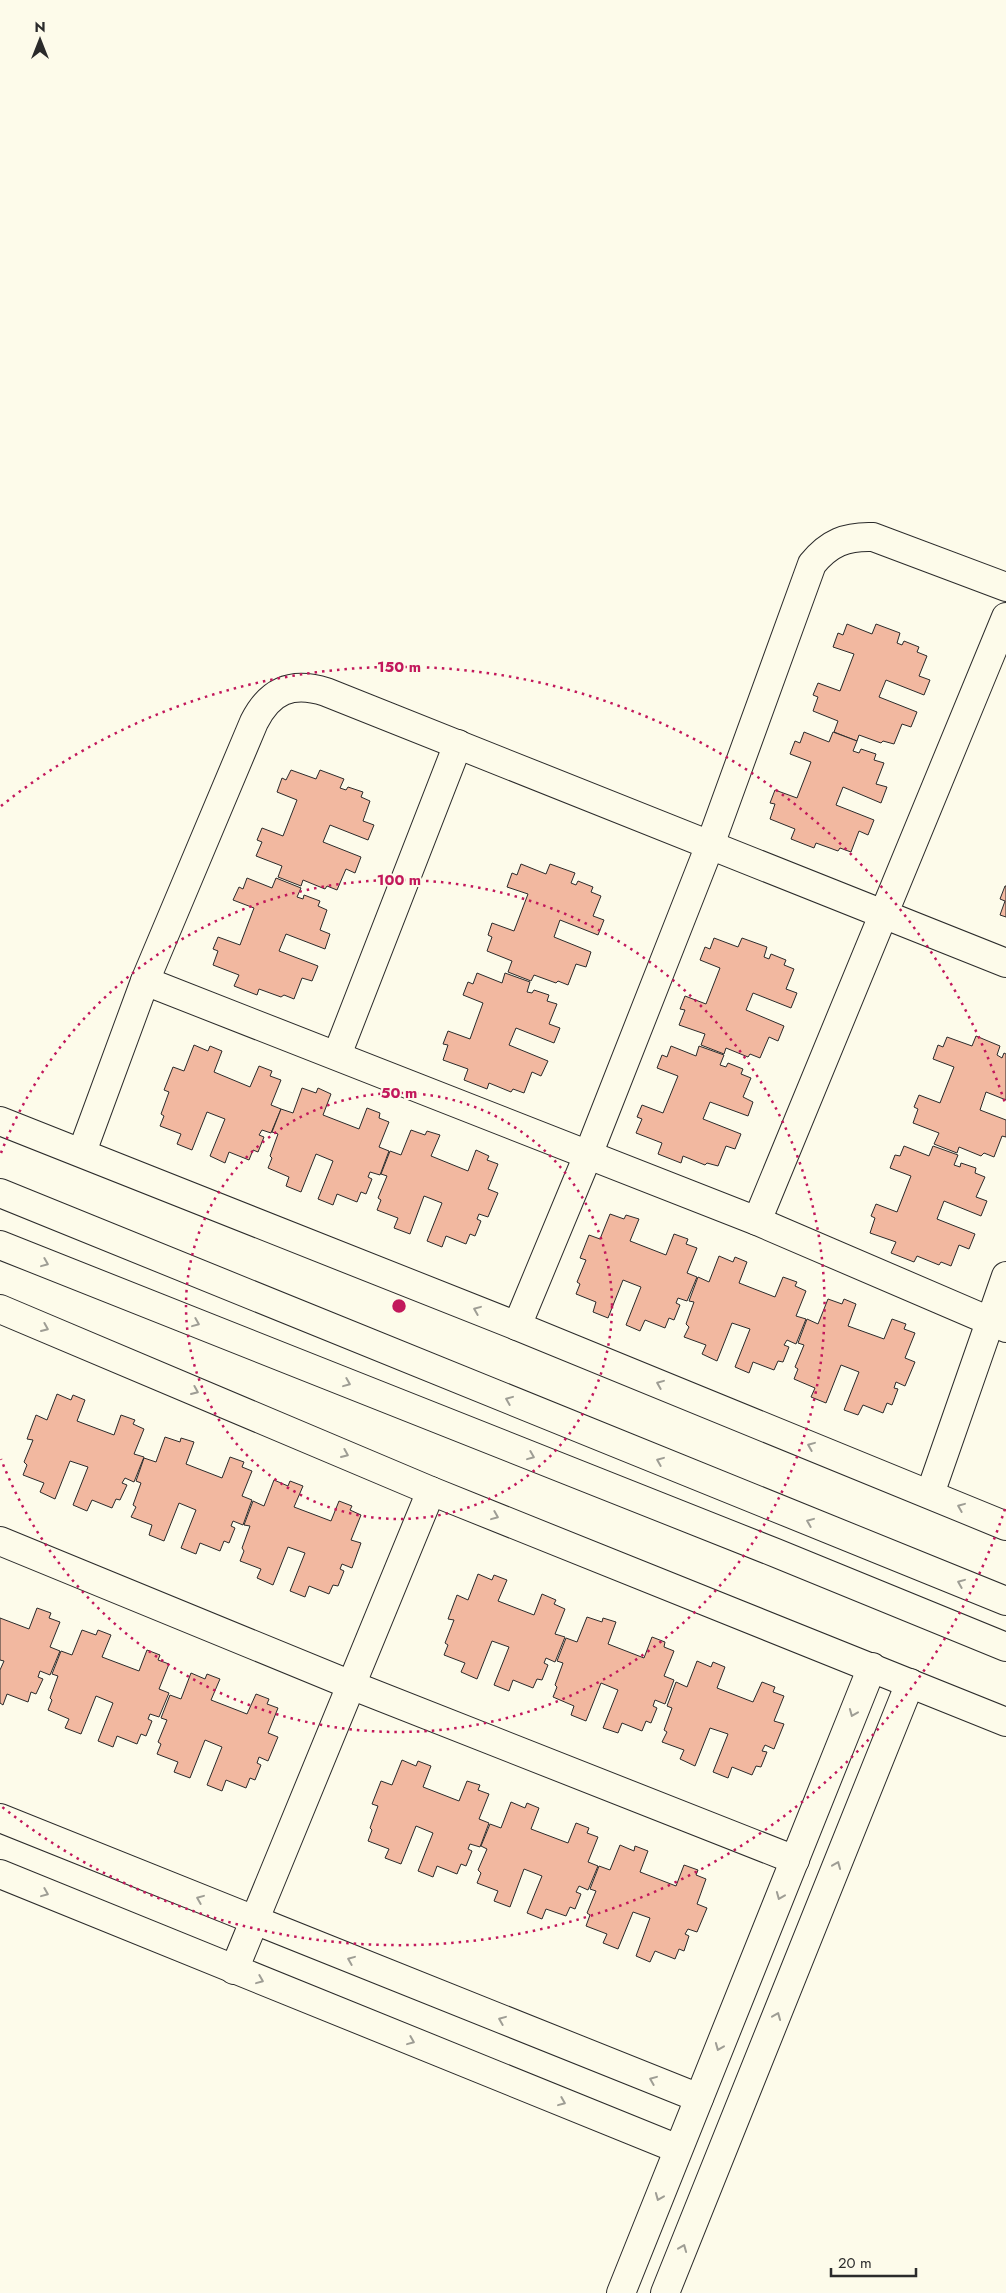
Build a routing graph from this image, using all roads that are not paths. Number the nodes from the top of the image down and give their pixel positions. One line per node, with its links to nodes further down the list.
1 (1006, 587): 4 (street)
2 (1006, 618): 5 (street)
3 (458, 744): 4 (street); 7 (street); 8 (street)
4 (710, 845): 5 (street); 11 (street)
5 (884, 915): 6 (street); 13 (street)
6 (1006, 963)
7 (145, 981): 8 (street); 10 (street)
8 (336, 1055): 11 (street)
9 (0, 1121): 10 (street)
10 (82, 1152): 18 (street, one-way to 10)
11 (588, 1155): 13 (street); 18 (street)
12 (0, 1193): 23 (street, one-way to 12)
13 (757, 1221): 17 (street)
14 (0, 1245): 24 (street, one-way to 24)
15 (1006, 1276): 17 (street)
16 (0, 1309): 19 (street, one-way to 19)
17 (998, 1324): 20 (street)
18 (517, 1326): 20 (street, one-way to 18)
19 (431, 1490): 25 (street, one-way to 25); 27 (street)
20 (930, 1494): 21 (street, one-way to 20)
21 (1006, 1526)
22 (0, 1540): 27 (street)
23 (1006, 1601)
24 (1006, 1647)
25 (872, 1667): 26 (street); 30 (street, one-way to 30)
26 (910, 1683): 28 (street); 37 (street, one-way to 26)
27 (351, 1685): 30 (street); 32 (street)
28 (1006, 1722)
29 (0, 1818): 32 (street, one-way to 29)
30 (795, 1860): 34 (street, one-way to 34)
31 (0, 1874): 33 (street, one-way to 33)
32 (254, 1921): 33 (street); 34 (street, one-way to 32)
33 (234, 1970): 35 (street, one-way to 35)
34 (699, 2098): 35 (street)
35 (678, 2149): 36 (street, one-way to 36)
36 (620, 2293)
37 (665, 2293)

